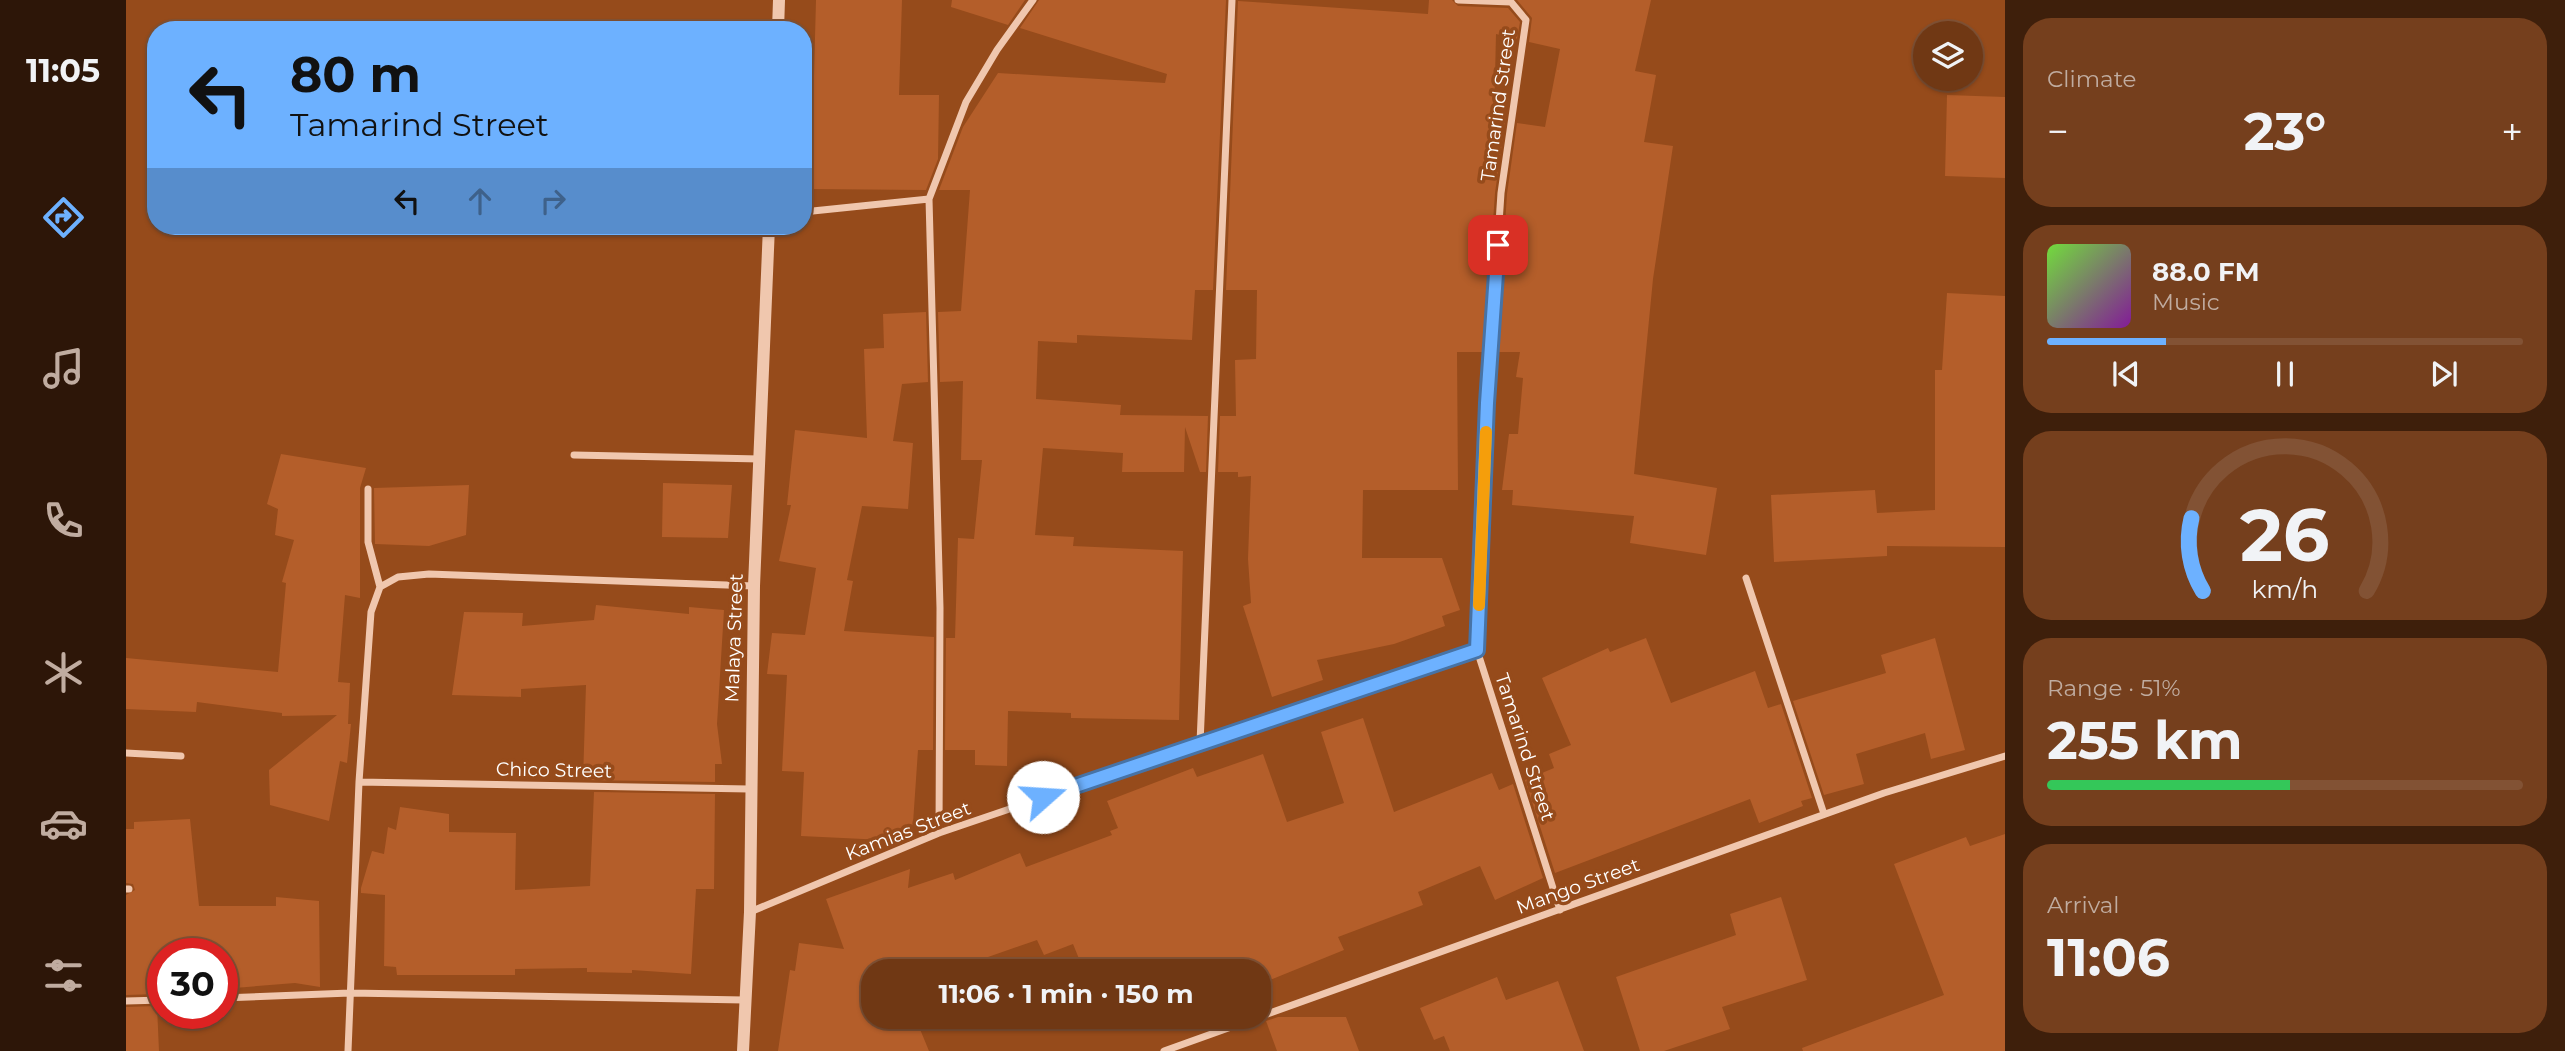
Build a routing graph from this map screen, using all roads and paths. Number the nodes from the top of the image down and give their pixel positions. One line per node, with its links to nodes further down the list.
1 (779, 0): 6 (street)
2 (1033, 0): 7 (street)
3 (1232, 0): 17 (street)
4 (1458, 0): 5 (street)
5 (1477, 2): 16 (street, Tamarind Street)
6 (778, 21)
7 (929, 200): 8 (street); 24 (street)
8 (812, 211)
9 (769, 235): 11 (street, Malaya Street)
10 (574, 455): 11 (street)
11 (760, 459): 14 (street, Malaya Street)
12 (368, 489): 15 (street)
13 (1746, 578): 23 (street)
14 (754, 586): 15 (street); 22 (street, Malaya Street)
15 (380, 587): 21 (street)
16 (1477, 650): 17 (street, Kamias Street); 25 (street, Tamarind Street)
17 (1200, 743): 24 (street, Kamias Street)
18 (126, 753): 19 (street)
19 (181, 756)
20 (2005, 756): 23 (street, Mango Street)
21 (359, 782): 22 (street, Chico Street); 27 (street)
22 (750, 789): 26 (street, Malaya Street)
23 (1824, 814): 25 (street, Mango Street)
24 (939, 833): 26 (street, Kamias Street)
25 (1560, 910): 34 (street, Mango Street)
26 (750, 912): 30 (street, Malaya Street)
27 (350, 993): 28 (street); 30 (street); 32 (street)
28 (238, 997)
29 (147, 1000): 31 (street)
30 (744, 1000): 33 (street, Malaya Street)
31 (126, 1001)
32 (348, 1051)
33 (743, 1051)
34 (1164, 1051)

